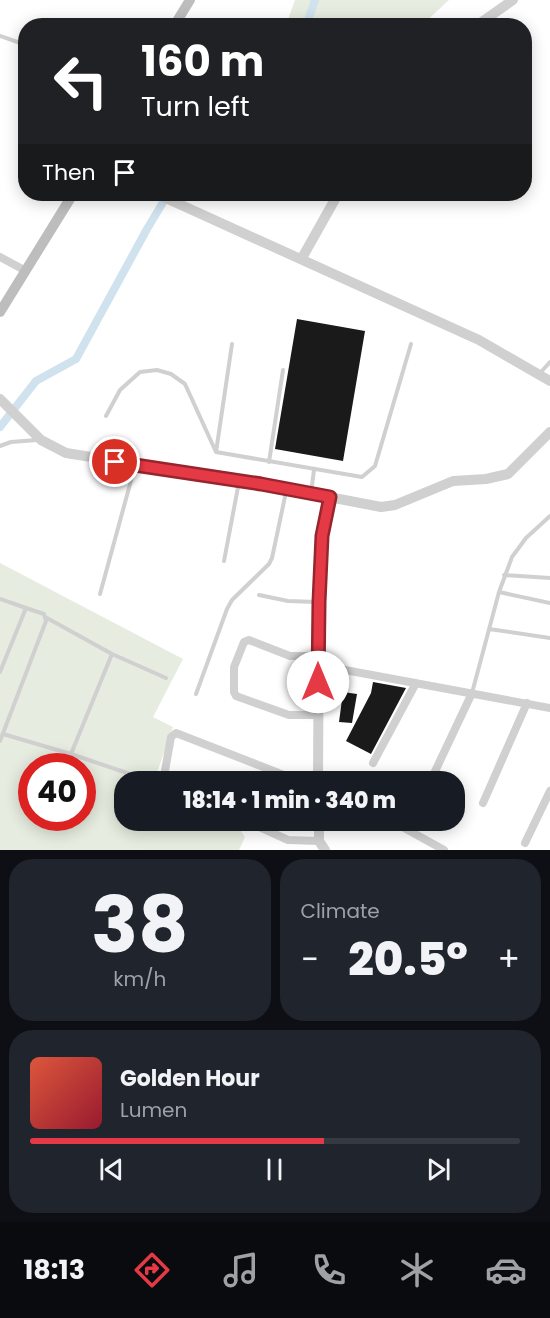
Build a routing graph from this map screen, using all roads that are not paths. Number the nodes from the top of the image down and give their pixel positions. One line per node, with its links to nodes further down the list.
1 (190, 0): 3 (main road)
2 (513, 0): 4 (street)
3 (179, 18)
4 (487, 18)
5 (0, 36): 6 (lane)
6 (18, 42)
7 (69, 201): 12 (main road)
8 (170, 201): 11 (street)
9 (334, 201): 11 (street)
10 (0, 257): 12 (street)
11 (302, 258): 18 (street)
12 (26, 271): 13 (main road)
13 (0, 312)
14 (232, 344): 25 (lane)
15 (411, 344): 28 (lane)
16 (550, 362): 18 (lane)
17 (283, 370): 26 (lane)
18 (540, 374): 19 (street)
19 (550, 381)
20 (2, 401): 23 (street)
21 (106, 416): 25 (lane)
22 (550, 432): 32 (street)
23 (41, 440): 24 (lane); 27 (street)
24 (0, 446)
25 (216, 452): 26 (lane)
26 (269, 462): 28 (lane)
27 (135, 465): 29 (street); 38 (lane)
28 (314, 470): 31 (lane)
29 (240, 480): 30 (street); 34 (lane)
30 (287, 489): 31 (street); 53 (lane)
31 (310, 494): 32 (street)
32 (330, 497): 41 (street)
33 (550, 516): 35 (lane)
34 (224, 561)
35 (504, 575): 36 (lane); 37 (lane)
36 (550, 578)
37 (499, 591): 42 (lane); 45 (lane)
38 (100, 594)
39 (259, 595): 41 (lane)
40 (0, 599): 43 (lane)
41 (319, 602): 48 (street)
42 (550, 603)
43 (26, 608): 44 (lane); 49 (lane)
44 (46, 618): 47 (lane); 57 (lane)
45 (489, 629): 46 (lane); 52 (lane)
46 (550, 638)
47 (112, 654): 50 (lane); 60 (lane)
48 (318, 661): 51 (street); 56 (street); 56 (street)
49 (0, 672)
50 (166, 678)
51 (416, 683): 52 (street); 62 (street)
52 (472, 693): 54 (street); 67 (street)
53 (196, 694)
54 (527, 703): 55 (street); 69 (street)
55 (550, 708)
56 (318, 715): 66 (street)
57 (3, 734): 58 (lane); 59 (lane)
58 (0, 741)
59 (68, 753)
60 (71, 753)
61 (96, 762): 63 (lane)
62 (373, 763)
63 (121, 771)
64 (165, 771): 65 (street)
65 (274, 771)
66 (318, 771)
67 (435, 771)
68 (550, 791): 73 (street)
69 (483, 802)
70 (268, 831): 74 (street)
71 (320, 831): 74 (street)
72 (410, 831): 75 (street)
73 (525, 843)
74 (322, 846)
75 (444, 850)

